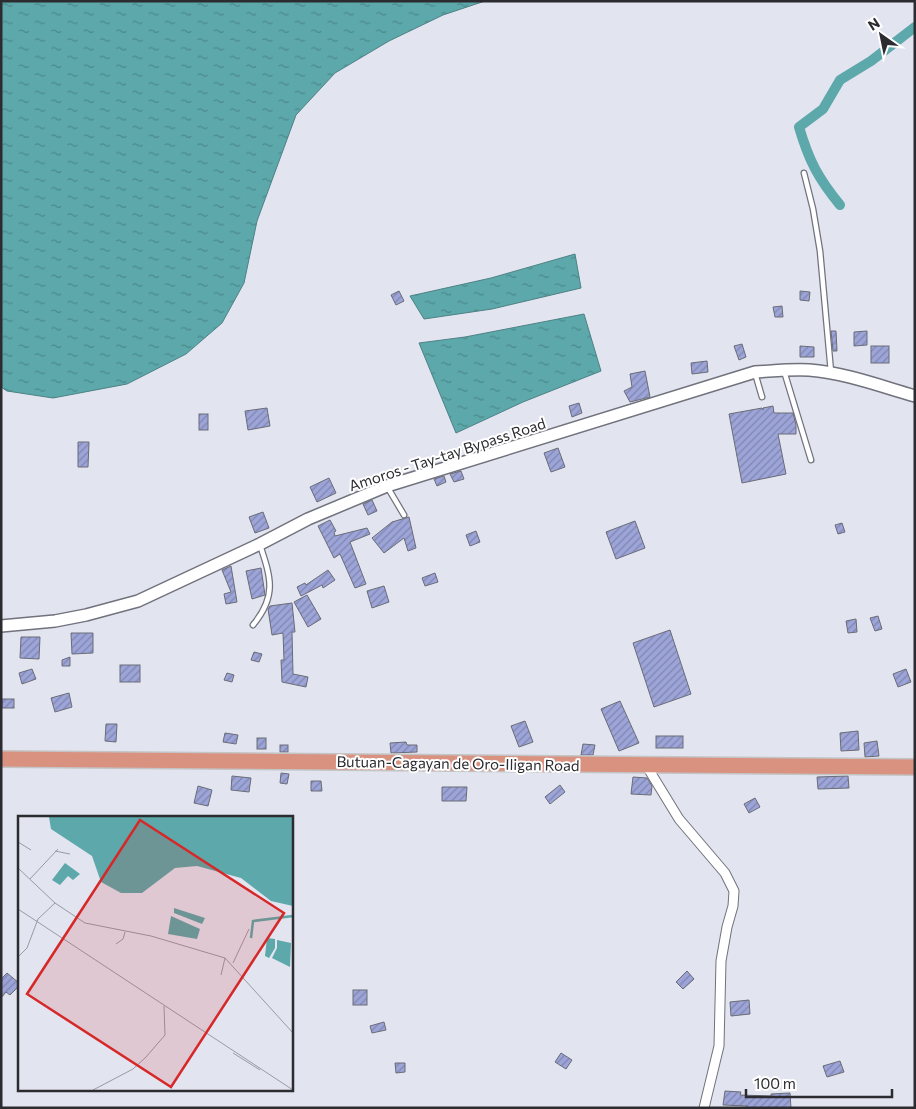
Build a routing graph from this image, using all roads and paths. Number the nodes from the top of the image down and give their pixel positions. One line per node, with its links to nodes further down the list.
1 (804, 173): 4 (lane)
2 (783, 370): 3 (street, Amoros - Tay-tay Bypass Road); 4 (street, Amoros - Tay-tay Bypass Road); 7 (lane)
3 (755, 372): 6 (lane); 8 (street, Amoros - Tay-tay Bypass Road)
4 (831, 374): 5 (street, Amoros - Tay-tay Bypass Road)
5 (915, 396)
6 (762, 397)
7 (811, 460)
8 (388, 486): 9 (lane); 10 (street, Amoros - Tay-tay Bypass Road)
9 (404, 515)
10 (260, 544): 11 (lane); 12 (street, Amoros - Tay-tay Bypass Road)
11 (253, 625)
12 (1, 626)
13 (1, 759): 14 (highway, Butuan-Cagayan de Oro-Iligan Road)
14 (646, 765): 15 (highway, Butuan-Cagayan de Oro-Iligan Road); 16 (street)
15 (915, 766)
16 (704, 1108)

